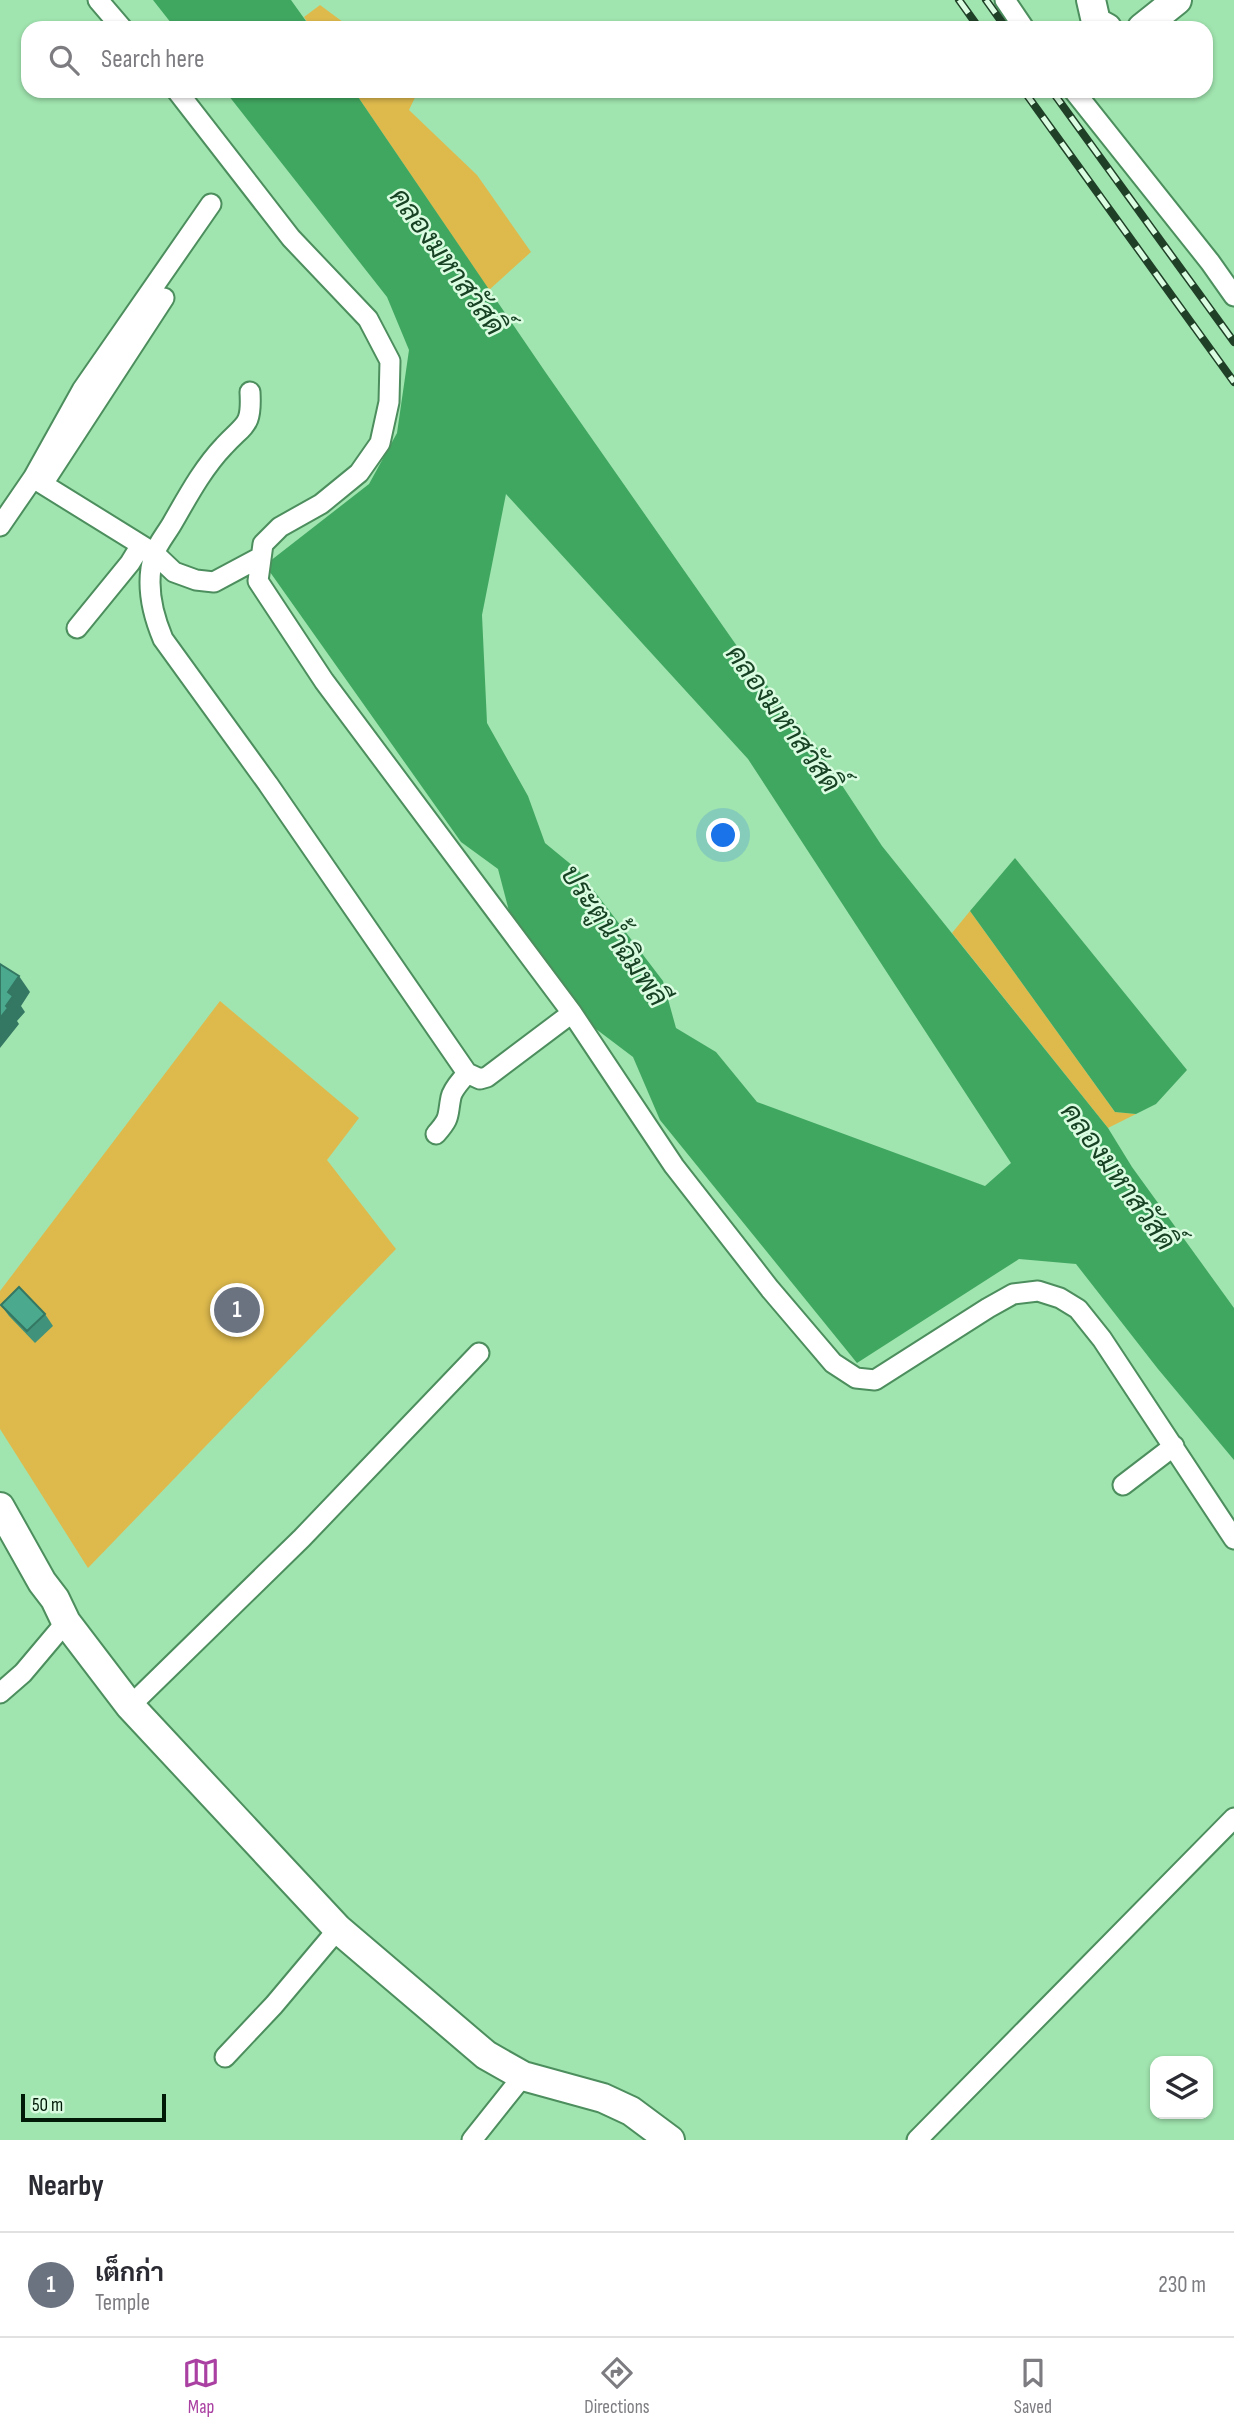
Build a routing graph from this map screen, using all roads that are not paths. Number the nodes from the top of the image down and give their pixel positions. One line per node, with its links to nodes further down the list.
1 (98, 0): 4 (street)
2 (1005, 0): 5 (street)
3 (1177, 0): 6 (street)
4 (116, 21)
5 (1019, 21)
6 (1151, 21)
7 (182, 98): 16 (street)
8 (1080, 98): 10 (street)
9 (211, 204): 13 (street)
10 (1234, 296)
11 (164, 298): 13 (street)
12 (250, 392): 15 (street)
13 (38, 481): 14 (street); 15 (street)
14 (0, 526)
15 (148, 549): 16 (street); 17 (street); 19 (street)
16 (259, 558): 18 (street)
17 (77, 628)
18 (572, 1013): 19 (street); 22 (street)
19 (467, 1073): 20 (street)
20 (436, 1134)
21 (479, 1353): 28 (street)
22 (1174, 1446): 23 (street); 25 (street)
23 (1123, 1485)
24 (0, 1507): 26 (street)
25 (1234, 1539)
26 (65, 1622): 27 (street); 28 (street)
27 (0, 1693)
28 (130, 1706): 30 (street)
29 (1234, 1818): 35 (street)
30 (338, 1929): 31 (street); 32 (street)
31 (225, 2057)
32 (523, 2076): 33 (street); 34 (street)
33 (472, 2140)
34 (670, 2140)
35 (917, 2140)

